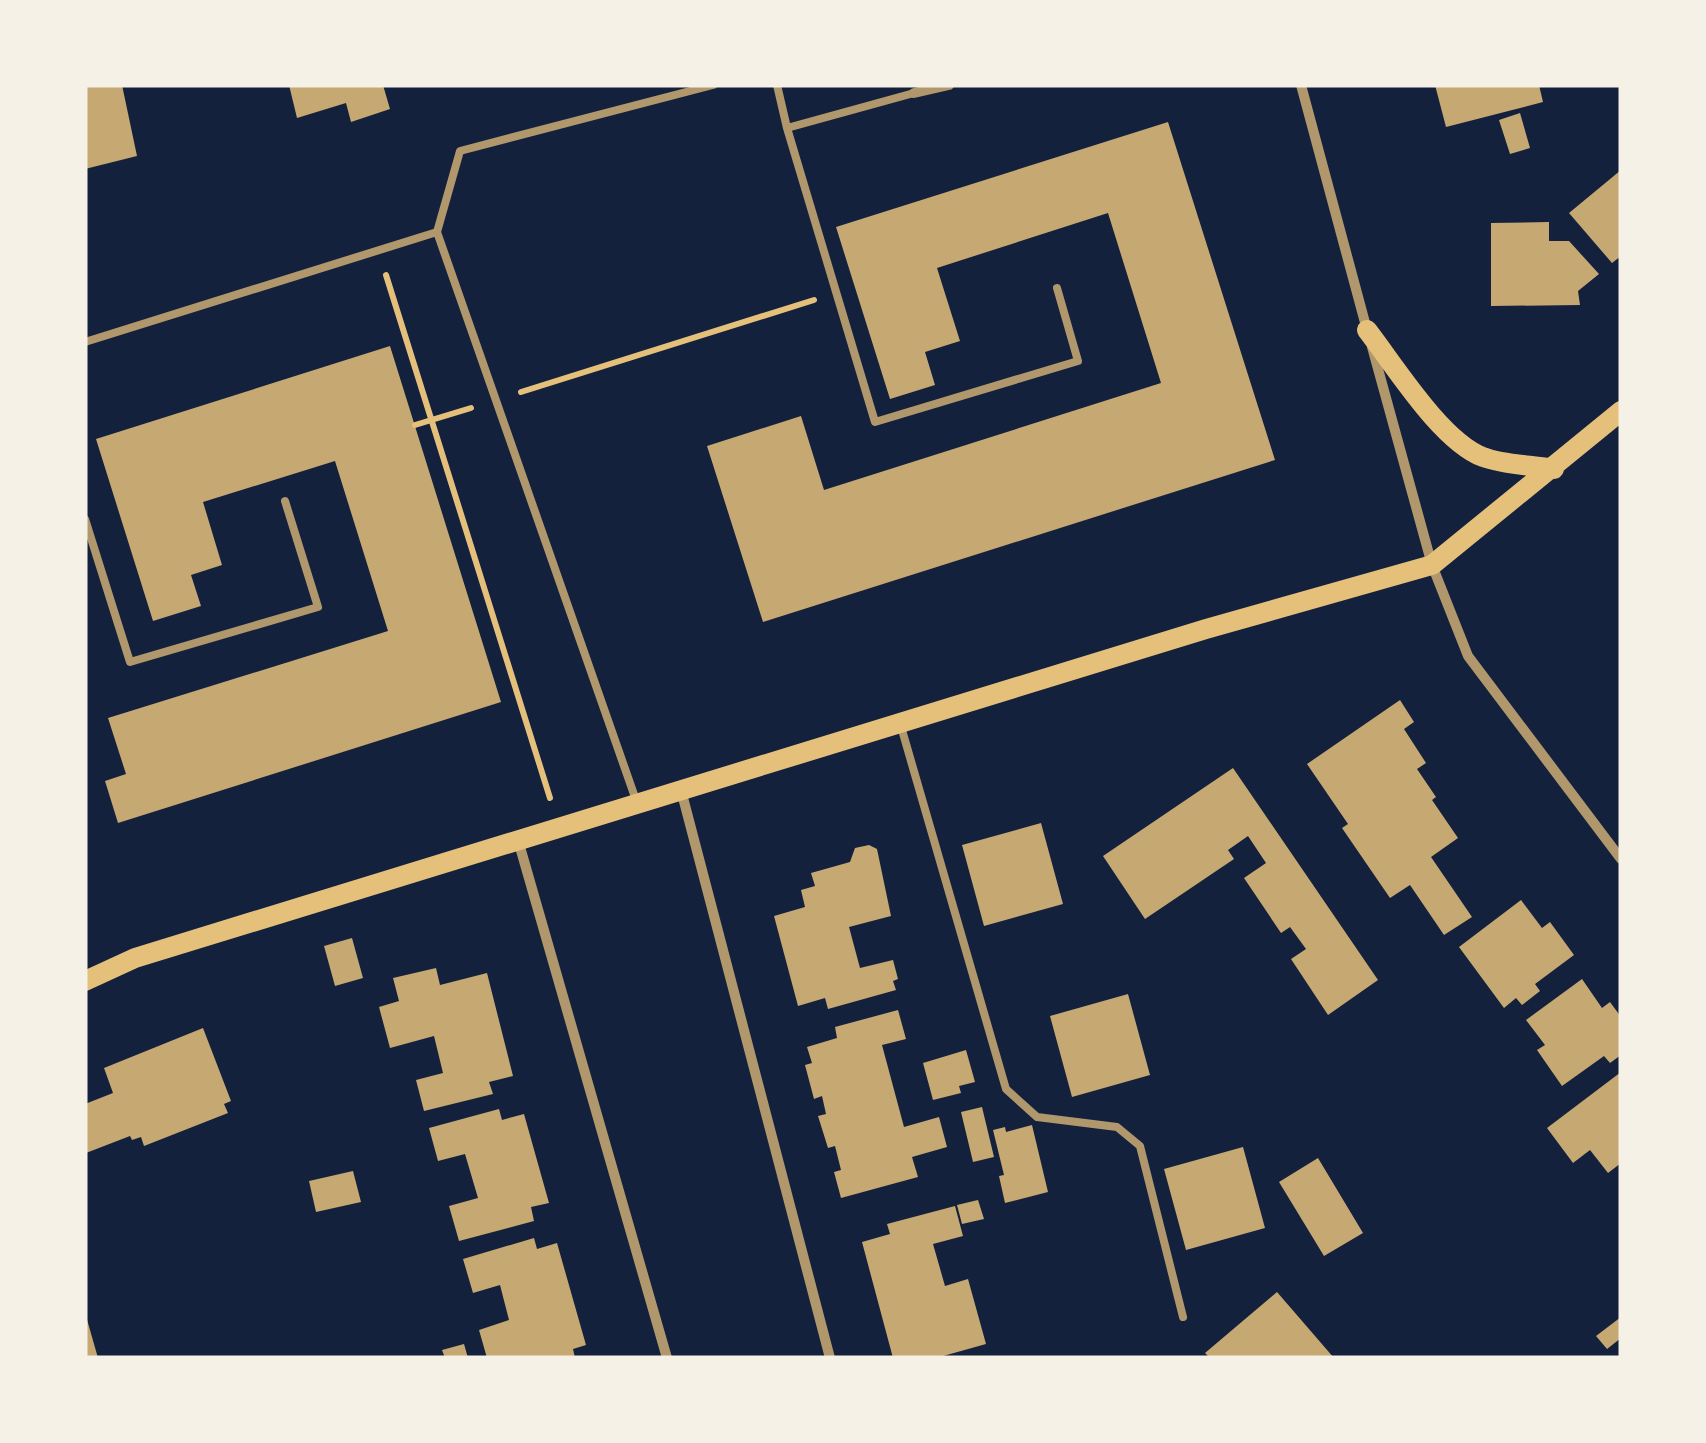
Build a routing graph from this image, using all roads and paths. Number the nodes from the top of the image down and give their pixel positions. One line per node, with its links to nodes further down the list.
1 (713, 85): 7 (lane)
2 (776, 85): 6 (lane)
3 (949, 85): 5 (street)
4 (1301, 85): 11 (street)
5 (914, 94): 6 (lane)
6 (787, 128): 10 (lane)
7 (437, 232): 8 (lane); 13 (lane)
8 (378, 250): 12 (lane); 15 (path)
9 (1057, 288): 10 (lane)
10 (837, 293): 13 (path)
11 (1367, 330): 17 (main road); 20 (street)
12 (85, 342)
13 (496, 399): 15 (path); 23 (lane)
14 (1621, 411): 17 (main road)
15 (433, 420): 16 (path); 24 (path)
16 (415, 425)
17 (1554, 468): 20 (main road)
18 (285, 501): 19 (lane)
19 (85, 519)
20 (1432, 565): 21 (main road); 26 (street)
21 (900, 723): 22 (main road); 28 (lane)
22 (680, 790): 23 (main road); 30 (street)
23 (637, 804): 24 (main road)
24 (560, 828): 25 (main road)
25 (518, 840): 27 (main road); 29 (street)
26 (1621, 859)
27 (85, 980)
28 (1183, 1318)
29 (667, 1358)
30 (830, 1358)

